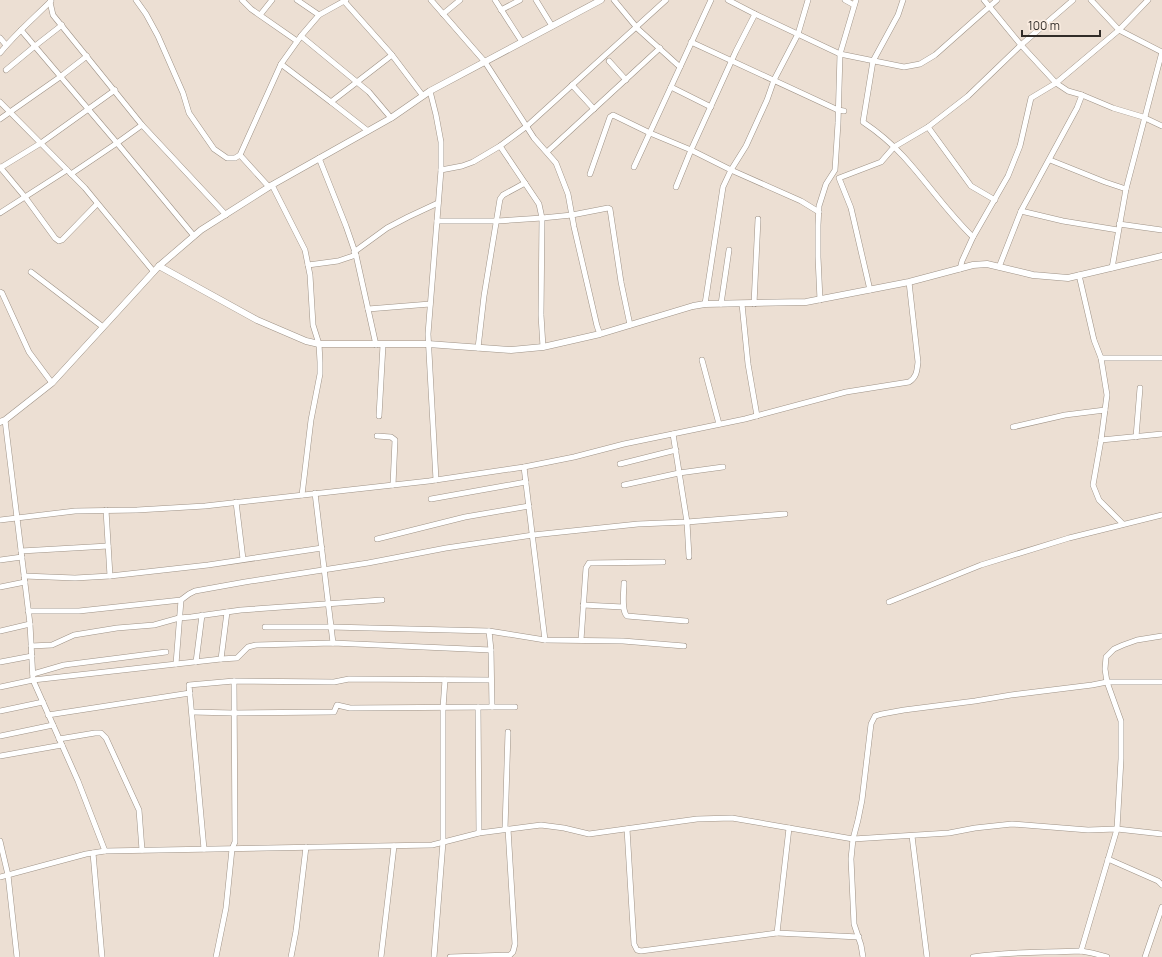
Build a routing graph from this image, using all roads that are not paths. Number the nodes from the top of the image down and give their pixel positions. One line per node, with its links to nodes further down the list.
1 (136, 0): 94 (street)
2 (242, 0): 32 (street)
3 (272, 0): 32 (street)
4 (297, 0): 33 (street)
5 (345, 0): 33 (street); 52 (street)
6 (431, 0): 30 (street)
7 (460, 0): 30 (street)
8 (495, 0): 28 (street)
9 (520, 0): 28 (street)
10 (536, 0): 35 (street)
11 (601, 0): 35 (street)
12 (614, 0): 36 (street)
13 (666, 0): 36 (street)
14 (711, 0): 44 (street)
15 (728, 0): 31 (street)
16 (808, 0): 39 (street)
17 (845, 0): 25 (street)
18 (904, 0): 56 (street)
19 (984, 0): 26 (street)
20 (997, 0): 26 (street)
21 (1073, 0): 46 (street)
22 (1091, 0): 38 (street)
23 (1148, 0): 38 (street)
24 (51, 1): 27 (street); 29 (street)
25 (855, 2): 51 (street)
26 (990, 6): 46 (street); 56 (street)
27 (42, 9): 29 (street); 37 (street)
28 (502, 10): 43 (street)
29 (53, 14): 34 (street)
30 (443, 14): 57 (street)
31 (755, 14): 39 (street); 54 (street)
32 (260, 15): 42 (street)
33 (319, 15): 40 (street)
34 (62, 25): 47 (street); 53 (street)
35 (552, 26): 43 (street)
36 (636, 27): 48 (street); 66 (street)
37 (21, 30): 45 (street); 47 (street)
38 (1119, 30): 49 (street); 65 (street)
39 (798, 34): 51 (street); 63 (street)
40 (301, 36): 42 (street); 64 (street)
41 (0, 38): 45 (street)
42 (297, 41): 58 (street)
43 (522, 42): 57 (street)
44 (691, 42): 54 (street); 59 (street)
45 (6, 44): 50 (street)
46 (1021, 45): 65 (street); 85 (street)
47 (35, 46): 60 (street); 61 (street)
48 (660, 48): 59 (street); 62 (street)
49 (1162, 52): 80 (street)
50 (0, 53)
51 (840, 54): 56 (street); 77 (street)
52 (392, 55): 64 (street); 70 (street)
53 (87, 56): 61 (street); 68 (street)
54 (732, 60): 63 (street); 74 (street)
55 (609, 61): 62 (street)
56 (874, 61): 91 (street)
57 (485, 62): 69 (street); 83 (street)
58 (281, 64): 73 (street); 94 (street)
59 (680, 67): 67 (street)
60 (6, 70)
61 (60, 77): 75 (street); 78 (street)
62 (626, 80): 76 (street)
63 (774, 80): 77 (street); 100 (street)
64 (356, 82): 73 (street); 79 (street)
65 (1056, 83): 71 (street); 108 (street)
66 (572, 85): 76 (street); 83 (street)
67 (671, 87): 74 (street); 87 (street)
68 (114, 90): 75 (street); 82 (street)
69 (430, 91): 70 (street); 99 (street)
70 (422, 96): 79 (street)
71 (1082, 96): 80 (street); 96 (street)
72 (0, 102): 78 (street)
73 (331, 102): 86 (street)
74 (711, 107): 92 (street)
75 (88, 109): 88 (street); 89 (street)
76 (594, 109): 93 (street)
77 (841, 111): 112 (street)
78 (11, 113): 81 (street); 88 (street)
79 (392, 118): 86 (street)
80 (1144, 118): 84 (street); 106 (street)
81 (0, 119)
82 (142, 125): 89 (street); 114 (street)
83 (527, 126): 90 (street); 93 (street)
84 (1162, 126)
85 (928, 127): 91 (street); 108 (street)
86 (368, 131): 95 (street)
87 (650, 133): 92 (street); 97 (street); 102 (street)
88 (41, 143): 98 (street); 101 (street)
89 (117, 143): 101 (street); 123 (street)
90 (500, 146): 99 (street); 103 (street)
91 (894, 147): 124 (street); 137 (street)
92 (691, 150): 100 (street); 105 (street)
93 (547, 152): 115 (street)
94 (240, 155): 104 (street)
95 (319, 158): 104 (street); 126 (street)
96 (1050, 160): 106 (street); 111 (street)
97 (634, 167)
98 (0, 168): 107 (street)
99 (440, 170): 109 (street)
100 (731, 170): 112 (street); 141 (street)
101 (69, 172): 107 (street); 110 (street)
102 (590, 174)
103 (525, 183): 116 (street); 119 (street)
104 (270, 186): 114 (street); 128 (street)
105 (676, 187)
106 (1126, 189): 120 (street)
107 (25, 197): 110 (street); 113 (street)
108 (995, 200): 124 (street)
109 (438, 203): 118 (street); 126 (street)
110 (97, 204): 134 (street)
111 (1021, 211): 121 (street); 130 (street)
112 (819, 212): 139 (street)
113 (0, 213)
114 (226, 215): 123 (street)
115 (572, 215): 116 (street); 146 (street); 148 (street)
116 (542, 218): 119 (street); 152 (street)
117 (758, 219): 144 (street)
118 (437, 221): 119 (street); 140 (street)
119 (497, 221): 153 (street)
120 (1119, 224): 121 (street); 122 (street)
121 (1118, 230): 131 (street)
122 (1162, 230)
123 (194, 236): 129 (street)
124 (973, 237): 132 (street)
125 (729, 250): 142 (street)
126 (355, 254): 128 (street); 145 (street)
127 (1162, 256): 131 (street)
128 (308, 265): 149 (street)
129 (159, 266): 134 (street); 149 (street)
130 (999, 267): 132 (street); 135 (street)
131 (1112, 268): 135 (street)
132 (960, 269): 136 (street)
133 (31, 272): 147 (street)
134 (154, 272): 147 (street)
135 (1079, 276): 154 (street)
136 (909, 282): 137 (street); 161 (street)
137 (870, 290): 139 (street)
138 (0, 292): 157 (street)
139 (820, 300): 144 (street)
140 (430, 304): 145 (street); 150 (street)
141 (705, 304): 142 (street); 146 (street)
142 (721, 304): 143 (street)
143 (742, 304): 144 (street); 161 (street)
144 (754, 304)
145 (368, 309): 151 (street)
146 (630, 326): 148 (street)
147 (103, 327): 157 (street)
148 (600, 334): 152 (street)
149 (319, 344): 151 (street); 180 (street)
150 (428, 344): 151 (street); 153 (street); 175 (street)
151 (379, 345): 160 (street)
152 (543, 347): 153 (street)
153 (478, 348)
154 (1101, 358): 155 (street); 159 (street)
155 (1162, 358)
156 (702, 360): 163 (street)
157 (52, 383): 162 (street)
158 (1140, 388): 168 (street)
159 (1104, 410): 164 (street); 169 (street)
160 (379, 416)
161 (757, 416): 163 (street)
162 (3, 421): 187 (street)
163 (719, 424): 165 (street)
164 (1013, 427)
165 (673, 434): 170 (street); 172 (street)
166 (1162, 434): 168 (street)
167 (377, 436): 177 (street)
168 (1136, 437): 169 (street)
169 (1101, 440): 190 (street)
170 (676, 450): 171 (street); 174 (street)
171 (620, 464)
172 (524, 467): 175 (street); 176 (street)
173 (723, 467): 174 (street)
174 (679, 473): 178 (street); 189 (street)
175 (436, 480): 177 (street)
176 (526, 482): 181 (street); 183 (street)
177 (393, 485): 179 (street)
178 (624, 485)
179 (315, 493): 180 (street); 194 (street)
180 (302, 495): 182 (street)
181 (431, 499)
182 (236, 502): 184 (street); 197 (street)
183 (529, 506): 191 (street); 192 (street)
184 (106, 510): 187 (street); 193 (street)
185 (785, 514): 189 (street)
186 (1162, 515): 190 (street)
187 (17, 517): 188 (street); 195 (street)
188 (0, 520)
189 (687, 522): 191 (street); 196 (street)
190 (1123, 524): 208 (street)
191 (533, 535): 200 (street); 223 (street)
192 (377, 539)
193 (108, 546): 195 (street); 202 (street)
194 (322, 548): 197 (street); 200 (street)
195 (21, 554): 198 (street); 201 (street)
196 (689, 557)
197 (242, 559): 202 (street)
198 (0, 560)
199 (663, 562): 210 (street)
200 (325, 570): 206 (street); 209 (street)
201 (24, 576): 202 (street); 203 (street)
202 (110, 576)
203 (25, 582): 205 (street); 212 (street)
204 (624, 583): 211 (street)
205 (0, 587)
206 (181, 600): 212 (street); 215 (street)
207 (382, 600): 209 (street)
208 (889, 602)
209 (329, 604): 213 (street); 218 (street)
210 (583, 605): 211 (street); 224 (street)
211 (624, 607): 216 (street)
212 (28, 611): 217 (street)
213 (227, 612): 214 (street); 231 (street)
214 (202, 615): 215 (street); 233 (street)
215 (179, 618): 226 (street); 234 (street)
216 (686, 621)
217 (30, 624): 220 (street); 226 (street)
218 (331, 626): 219 (street); 221 (street); 225 (street)
219 (265, 627)
220 (0, 631)
221 (489, 631): 223 (street); 228 (street)
222 (1162, 636): 240 (street)
223 (546, 640): 224 (street)
224 (581, 640): 227 (street)
225 (333, 643): 228 (street); 231 (street)
226 (31, 646): 230 (street)
227 (684, 646)
228 (491, 650): 238 (street)
229 (166, 652): 235 (street)
230 (32, 656): 232 (street); 235 (street)
231 (221, 659): 233 (street)
232 (0, 662)
233 (196, 662): 234 (street)
234 (176, 664): 236 (street)
235 (33, 674): 236 (street)
236 (33, 680): 242 (street); 244 (street)
237 (445, 680): 238 (street); 239 (street); 248 (street)
238 (491, 680): 246 (street)
239 (234, 681): 243 (street); 251 (street)
240 (1107, 682): 241 (street); 262 (street); 266 (street)
241 (1162, 682)
242 (0, 686)
243 (190, 693): 250 (street); 252 (street)
244 (43, 702): 249 (street); 252 (street)
245 (478, 707): 246 (street); 248 (street); 263 (street)
246 (492, 707): 247 (street)
247 (515, 707)
248 (443, 708): 251 (street); 268 (street)
249 (0, 711)
250 (192, 712): 251 (street); 272 (street)
251 (233, 713): 271 (street)
252 (48, 715): 253 (street)
253 (53, 725): 255 (street); 256 (street)
254 (508, 732): 260 (street)
255 (0, 736)
256 (59, 739): 257 (street); 273 (street)
257 (62, 745): 258 (street); 274 (street)
258 (0, 756)
259 (789, 828): 261 (street); 266 (street); 281 (street)
260 (506, 829): 261 (street); 263 (street); 290 (street)
261 (627, 829): 281 (street)
262 (1117, 829): 264 (street); 265 (street); 276 (street)
263 (479, 833): 268 (street)
264 (1162, 834)
265 (912, 836): 266 (street); 292 (street)
266 (853, 839): 282 (street)
267 (0, 841): 277 (street)
268 (443, 842): 269 (street); 289 (street)
269 (394, 846): 270 (street); 288 (street)
270 (306, 847): 271 (street); 287 (street)
271 (232, 848): 272 (street); 286 (street)
272 (204, 849): 273 (street)
273 (142, 850): 274 (street)
274 (105, 851): 275 (street)
275 (93, 853): 277 (street); 285 (street)
276 (1108, 859): 279 (street); 283 (street)
277 (8, 875): 278 (street); 284 (street)
278 (0, 877)
279 (1162, 885)
280 (1162, 907): 295 (street)
281 (777, 933): 282 (street)
282 (859, 937): 291 (street)
283 (1078, 953): 293 (street); 294 (street)
284 (17, 957)
285 (102, 957)
286 (216, 957)
287 (291, 957)
288 (381, 957)
289 (434, 957)
290 (450, 957)
291 (863, 957)
292 (927, 957)
293 (973, 957)
294 (1107, 957)
295 (1145, 957)

